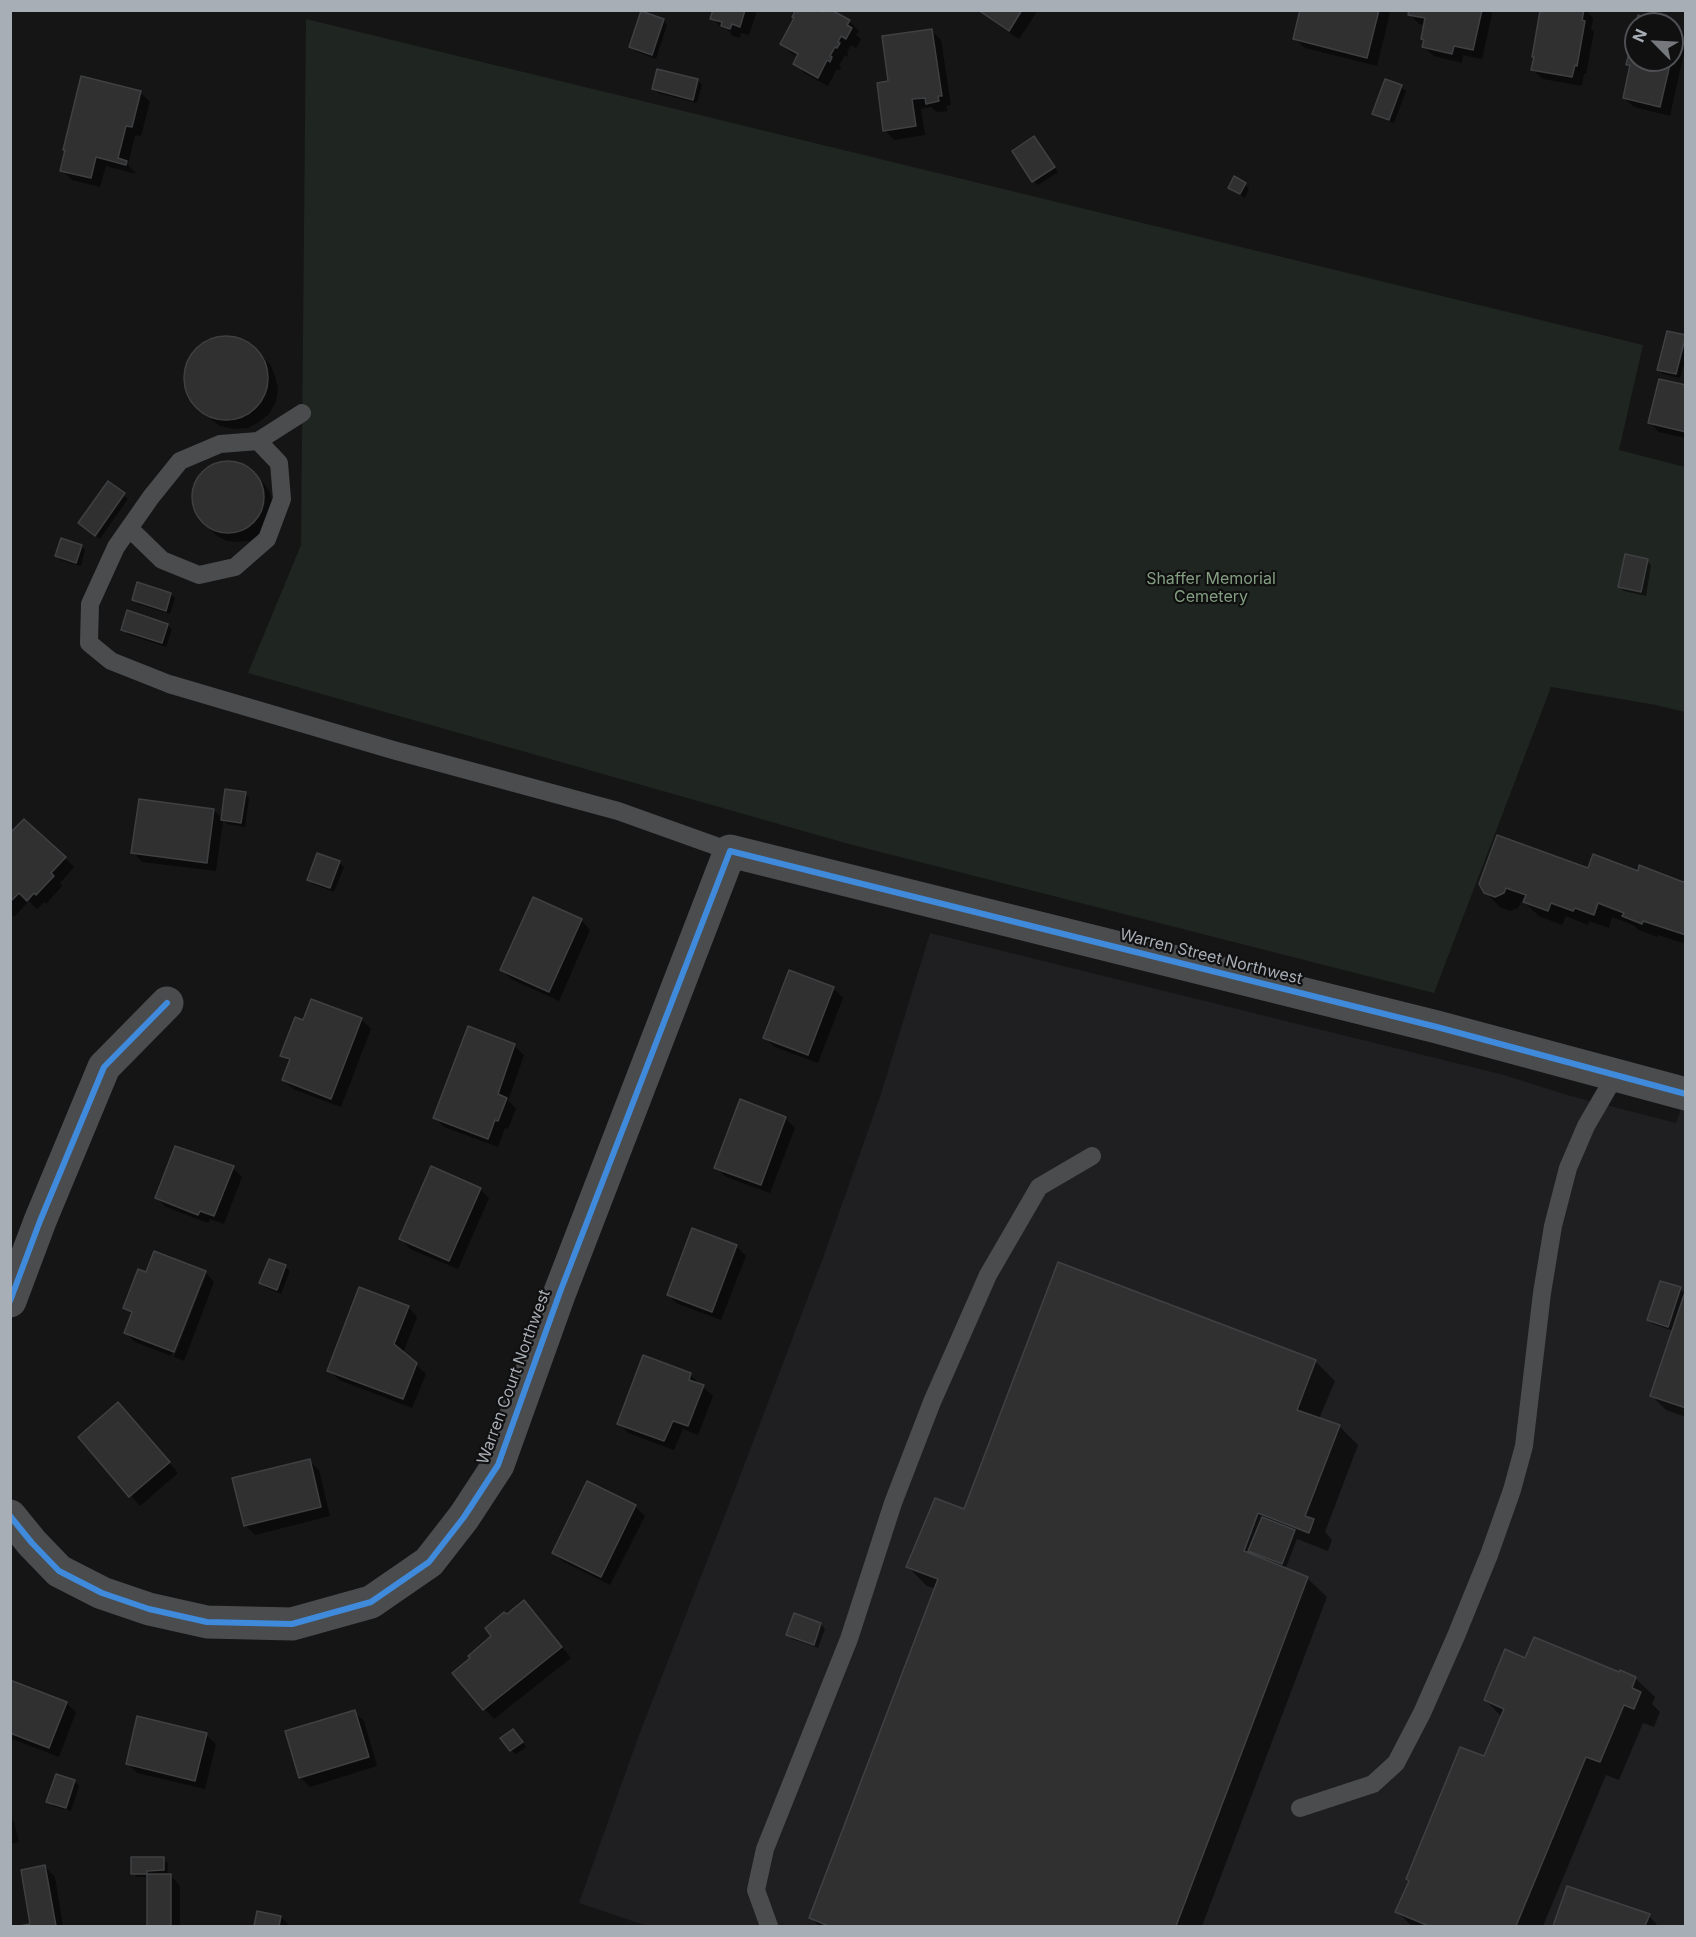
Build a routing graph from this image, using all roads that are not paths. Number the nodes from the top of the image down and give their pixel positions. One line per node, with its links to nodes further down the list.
1 (302, 413): 2 (lane)
2 (258, 441): 3 (lane); 3 (lane)
3 (129, 528): 4 (lane)
4 (729, 851): 6 (street, Warren Street Northwest); 10 (street, Warren Court Northwest)
5 (167, 1003): 9 (street)
6 (1615, 1076): 7 (street, Warren Street Northwest); 11 (lane)
7 (1686, 1094)
8 (1092, 1156): 12 (lane)
9 (10, 1301)
10 (10, 1516)
11 (1300, 1808)
12 (769, 1926)

